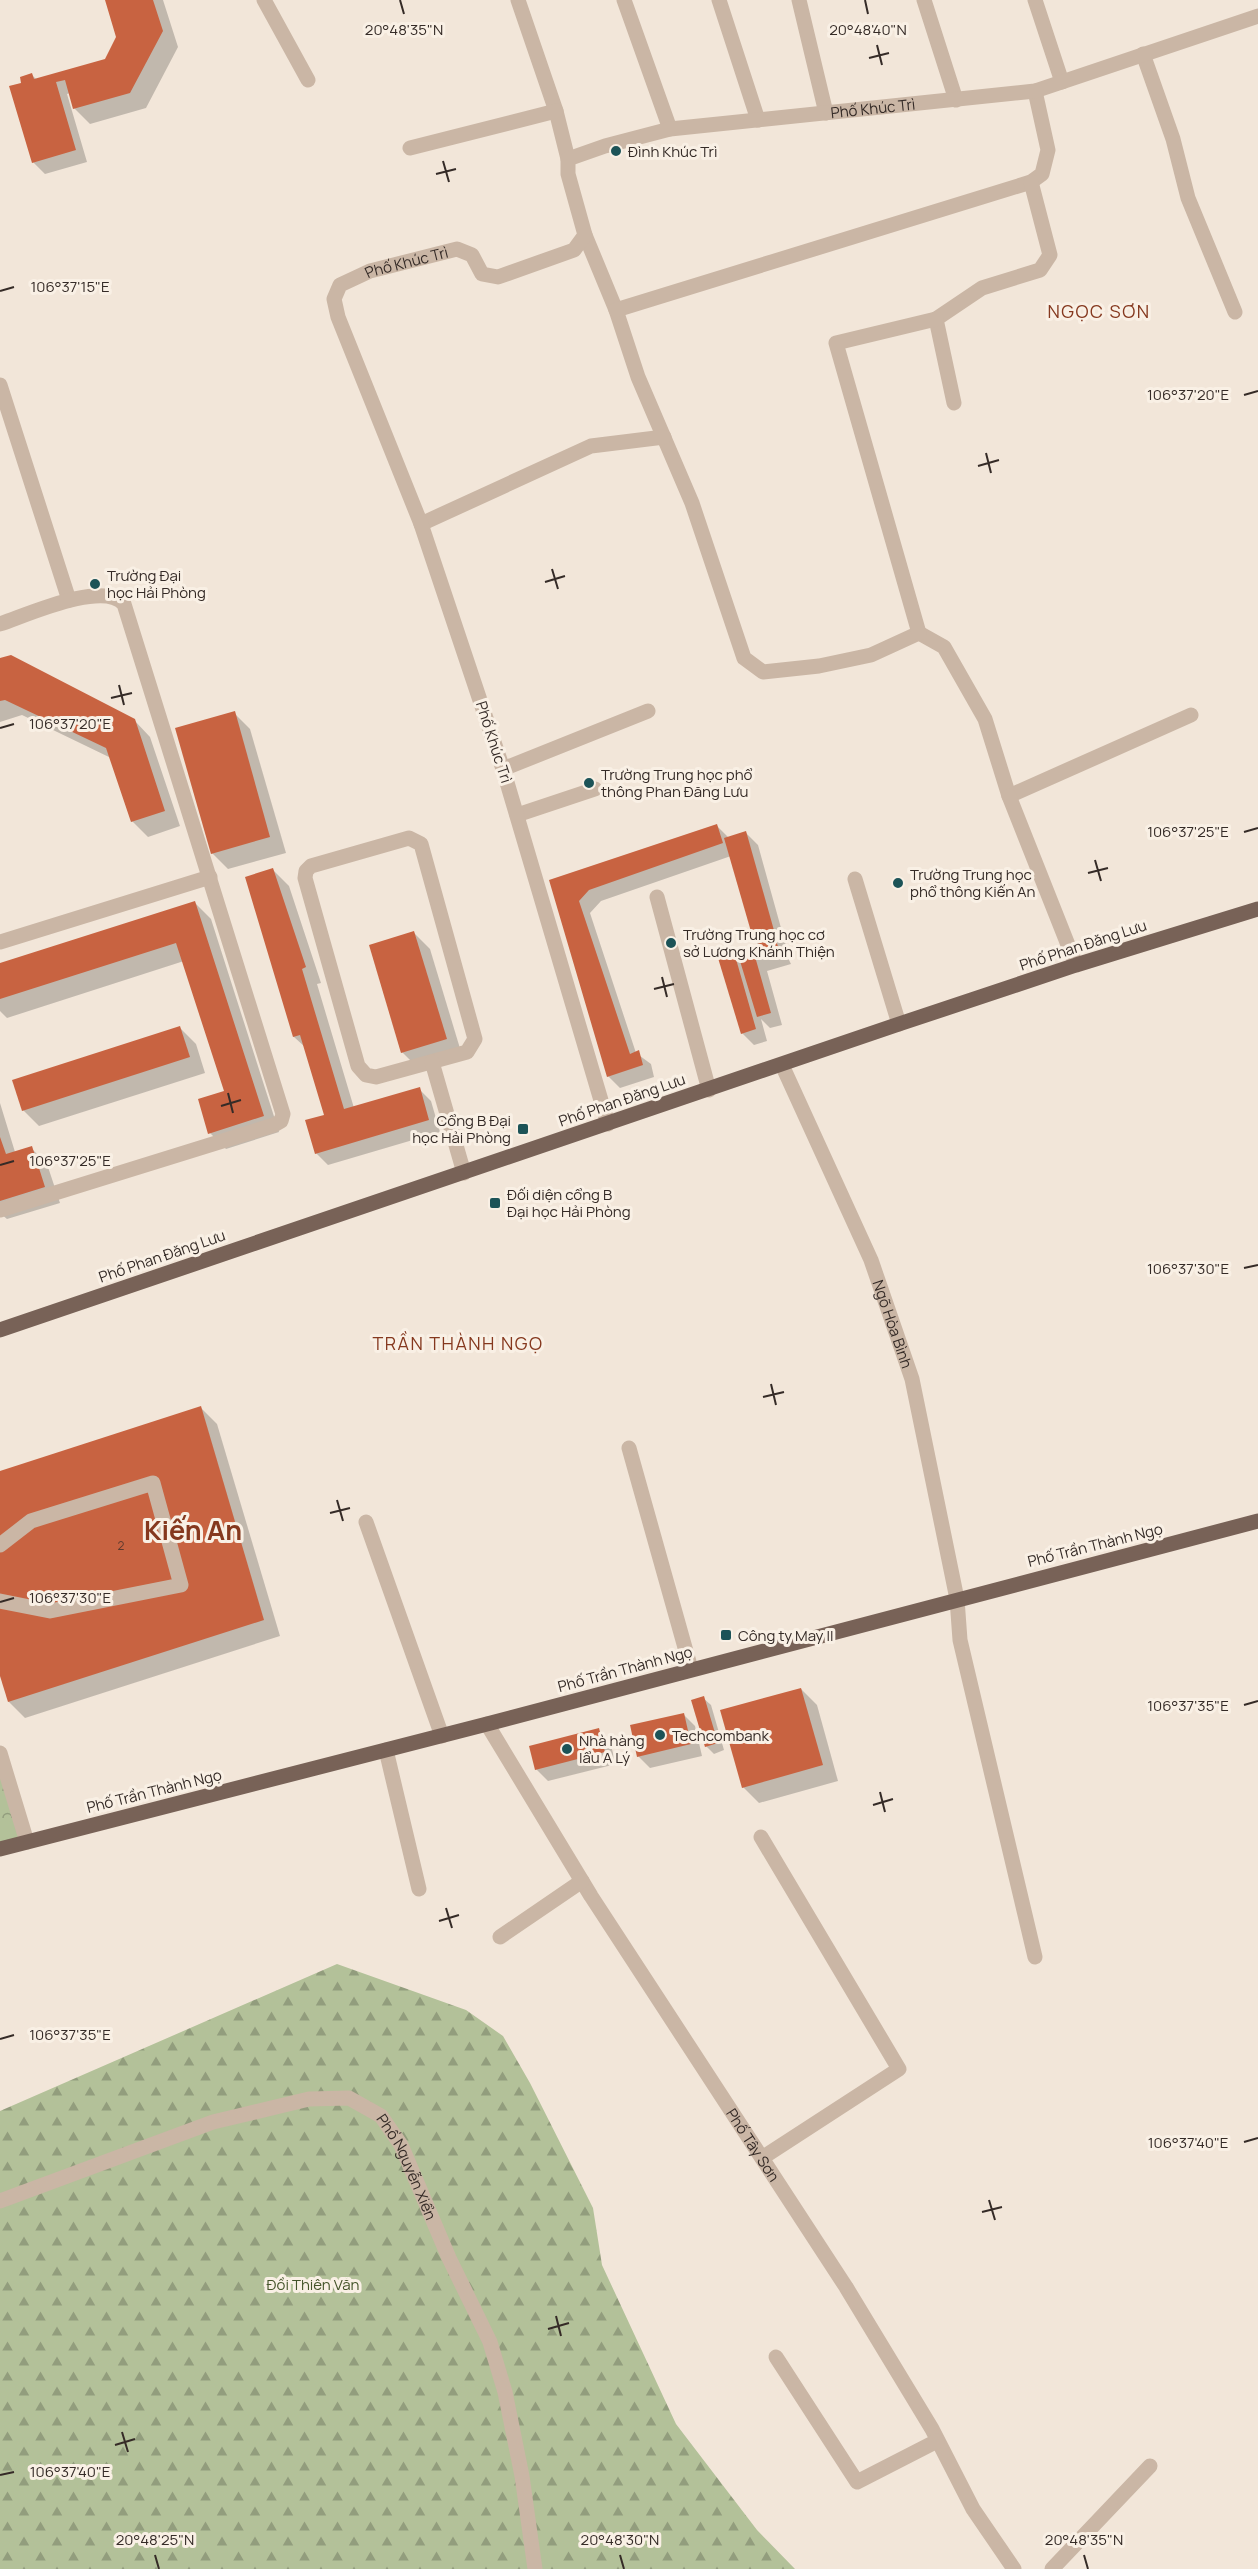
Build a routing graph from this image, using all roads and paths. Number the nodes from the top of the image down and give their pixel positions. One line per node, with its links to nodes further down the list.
1 (264, 0): 10 (street)
2 (518, 0): 14 (street)
3 (624, 0): 17 (street)
4 (719, 0): 16 (street)
5 (799, 0): 15 (street)
6 (924, 0): 13 (street)
7 (1035, 0): 11 (street)
8 (1258, 16): 9 (street, Phố Khúc Trì)
9 (1143, 54): 11 (street, Phố Khúc Trì); 23 (street)
10 (308, 80)
11 (1062, 82): 12 (street, Phố Khúc Trì)
12 (1035, 92): 13 (street, Phố Khúc Trì); 20 (street)
13 (956, 100): 15 (street, Phố Khúc Trì)
14 (556, 111): 18 (street); 19 (street)
15 (825, 113): 16 (street, Phố Khúc Trì)
16 (758, 120): 17 (street, Phố Khúc Trì)
17 (670, 129): 19 (street, Phố Khúc Trì)
18 (410, 148)
19 (568, 159): 21 (street)
20 (1031, 182): 22 (street); 24 (street)
21 (585, 235): 22 (street); 28 (street, Phố Khúc Trì)
22 (616, 310): 27 (street)
23 (1235, 312)
24 (936, 319): 26 (street); 31 (street)
25 (0, 385): 29 (street)
26 (954, 403)
27 (664, 437): 28 (street); 31 (street)
28 (421, 524): 34 (street, Phố Khúc Trì)
29 (69, 600): 30 (street); 38 (street)
30 (0, 624)
31 (919, 633): 36 (street)
32 (648, 711): 34 (street)
33 (1191, 715): 36 (street)
34 (503, 769): 37 (street, Phố Khúc Trì)
35 (595, 789): 37 (street)
36 (1009, 796): 43 (street)
37 (516, 815): 48 (street, Phố Khúc Trì)
38 (210, 877): 42 (street); 50 (street)
39 (855, 879): 44 (street)
40 (657, 897): 47 (street)
41 (1258, 909): 43 (main road, Phố Phan Đăng Lưu)
42 (0, 942)
43 (1076, 966): 44 (main road, Phố Phan Đăng Lưu)
44 (899, 1024): 46 (main road, Phố Phan Đăng Lưu)
45 (432, 1062): 45 (street); 49 (street)
46 (782, 1065): 47 (main road, Phố Phan Đăng Lưu); 56 (street, Ngõ Hòa Bình)
47 (709, 1090): 48 (main road, Phố Phan Đăng Lưu)
48 (608, 1124): 49 (main road, Phố Phan Đăng Lưu)
49 (464, 1173): 51 (main road, Phố Phan Đăng Lưu)
50 (0, 1210)
51 (0, 1330)
52 (629, 1448): 58 (street)
53 (1258, 1521): 56 (main road, Phố Trần Thành Ngọ)
54 (366, 1522): 60 (street)
55 (0, 1545): 57 (street)
56 (957, 1599): 58 (main road, Phố Trần Thành Ngọ); 69 (street, Ngõ Hòa Bình)
57 (0, 1600)
58 (692, 1669): 59 (main road, Phố Trần Thành Ngọ)
59 (487, 1724): 60 (main road, Phố Trần Thành Ngọ); 66 (street, Phố Tây Sơn)
60 (442, 1736): 61 (main road, Phố Trần Thành Ngọ)
61 (386, 1750): 64 (main road, Phố Trần Thành Ngọ); 67 (street)
62 (0, 1753): 64 (street)
63 (761, 1837): 70 (street)
64 (27, 1842): 65 (main road, Phố Trần Thành Ngọ)
65 (0, 1849)
66 (582, 1881): 68 (street); 70 (street, Phố Tây Sơn)
67 (419, 1889)
68 (500, 1937)
69 (1035, 1957)
70 (762, 2158): 73 (street, Phố Tây Sơn)
71 (0, 2201): 75 (street, Phố Nguyễn Xiển)
72 (776, 2357): 73 (street)
73 (938, 2441): 76 (street, Phố Tây Sơn)
74 (1150, 2466): 77 (street)
75 (535, 2569)
76 (1014, 2569)
77 (1052, 2569)

